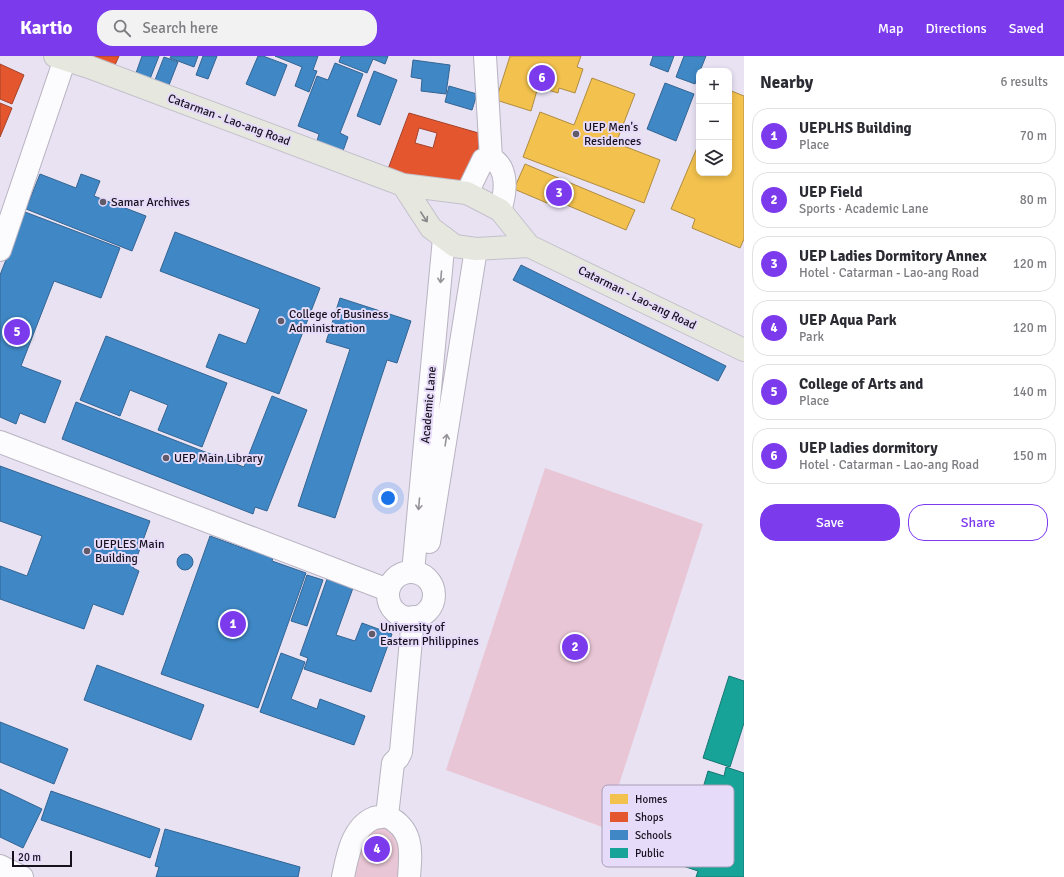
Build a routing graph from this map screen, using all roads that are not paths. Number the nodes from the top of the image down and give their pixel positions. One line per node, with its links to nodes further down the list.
1 (485, 56): 3 (street)
2 (62, 57): 4 (main road, Catarman - Lao-ang Road); 10 (street)
3 (491, 158): 5 (street); 6 (street)
4 (403, 185): 5 (main road, Catarman - Lao-ang Road); 7 (main road, Catarman - Lao-ang Road, one-way to 7)
5 (468, 193): 6 (main road, Catarman - Lao-ang Road)
6 (500, 210): 8 (main road, Catarman - Lao-ang Road)
7 (444, 238): 9 (main road, Catarman - Lao-ang Road); 13 (street, Academic Lane, one-way to 13)
8 (529, 246): 9 (main road, Catarman - Lao-ang Road); 11 (main road, Catarman - Lao-ang Road)
9 (476, 249): 13 (street, Academic Lane, one-way to 9)
10 (0, 250)
11 (744, 350)
12 (0, 442): 15 (street)
13 (431, 472): 14 (street, Academic Lane)
14 (419, 574): 15 (street); 16 (street)
15 (388, 590): 16 (street)
16 (409, 617): 17 (street)
17 (387, 816): 20 (street); 21 (street)
18 (0, 866): 19 (street)
19 (22, 877)
20 (343, 877)
21 (409, 877)

